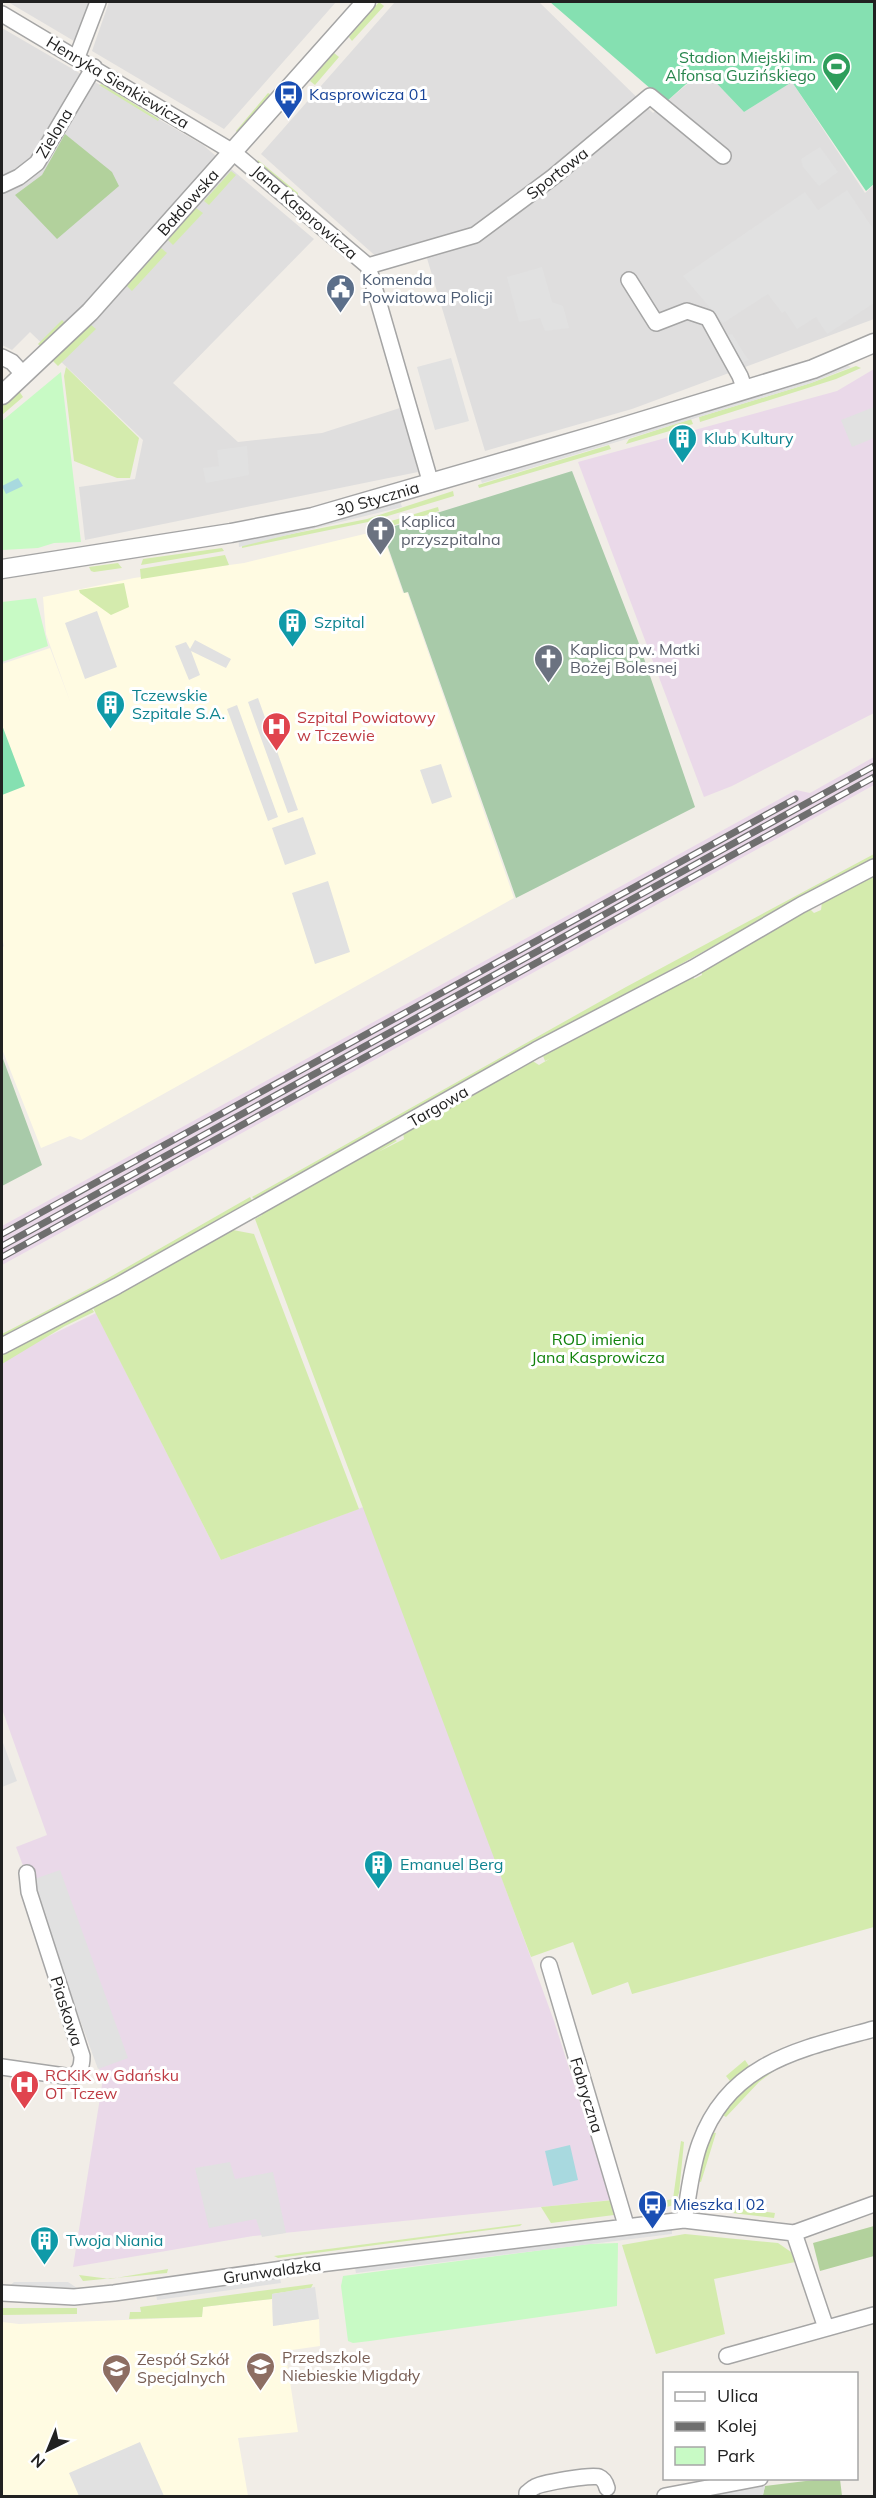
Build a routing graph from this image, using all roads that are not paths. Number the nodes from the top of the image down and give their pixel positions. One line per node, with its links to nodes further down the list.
1 (98, 2): 4 (street)
2 (366, 2): 6 (street, Bałdowska)
3 (2, 14): 4 (street, Henryka Sienkiewicza)
4 (77, 57): 5 (street, Henryka Sienkiewicza)
5 (94, 67): 6 (street, Henryka Sienkiewicza); 8 (street, Zielona)
6 (233, 152): 9 (street, Jana Kasprowicza); 13 (street, Bałdowska)
7 (723, 156): 9 (street, Sportowa)
8 (2, 186)
9 (368, 266): 16 (street, Jana Kasprowicza)
10 (629, 279): 14 (street)
11 (874, 343): 14 (street, 30 Stycznia)
12 (2, 357): 13 (street)
13 (24, 375): 15 (street, Bałdowska)
14 (745, 390): 16 (street, 30 Stycznia)
15 (2, 395)
16 (431, 484): 17 (street, 30 Stycznia)
17 (2, 569)
18 (874, 867): 19 (street, Targowa)
19 (2, 1346)
20 (27, 1873): 23 (street, Piaskowa)
21 (549, 1965): 26 (street, Fabryczna)
22 (874, 2030): 25 (street)
23 (2, 2067)
24 (874, 2204): 27 (street)
25 (684, 2220): 26 (street, Grunwaldzka); 27 (street)
26 (626, 2225): 28 (street, Grunwaldzka)
27 (794, 2233): 30 (street)
28 (2, 2293)
29 (874, 2314): 30 (street)
30 (826, 2328): 31 (street)
31 (727, 2356)
32 (749, 2480): 36 (street)
33 (607, 2488): 34 (street)
34 (563, 2489): 35 (street)
35 (527, 2496)
36 (664, 2496)

